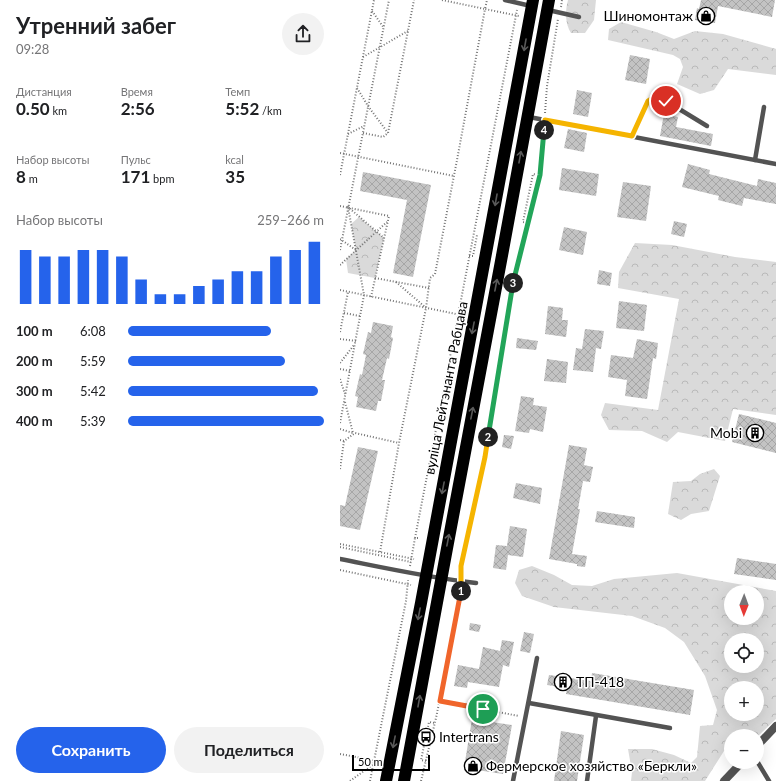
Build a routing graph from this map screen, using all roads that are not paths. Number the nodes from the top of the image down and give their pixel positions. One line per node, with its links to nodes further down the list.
1 (505, 0): 2 (lane)
2 (533, 3): 3 (street); 12 (highway, вуліца Лейтэнанта Рабцава, one-way to 12)
3 (548, 5): 4 (lane); 6 (highway)
4 (579, 16)
5 (764, 107): 9 (lane)
6 (527, 117): 8 (lane); 13 (highway, one-way to 6)
7 (707, 126): 8 (lane)
8 (632, 136): 9 (lane)
9 (755, 160): 10 (lane)
10 (776, 164)
11 (340, 559): 12 (lane)
12 (426, 576): 13 (lane); 23 (highway, вуліца Лейтэнанта Рабцава, one-way to 23)
13 (441, 579): 14 (lane); 24 (highway, one-way to 13)
14 (476, 583)
15 (537, 658): 16 (lane)
16 (529, 703): 17 (lane); 25 (lane)
17 (596, 716): 19 (lane); 26 (lane)
18 (776, 726): 20 (street)
19 (670, 728)
20 (764, 739)
21 (735, 769): 27 (street)
22 (761, 769): 28 (lane)
23 (386, 781)
24 (404, 781)
25 (513, 781)
26 (587, 781)
27 (724, 781)
28 (768, 781)

